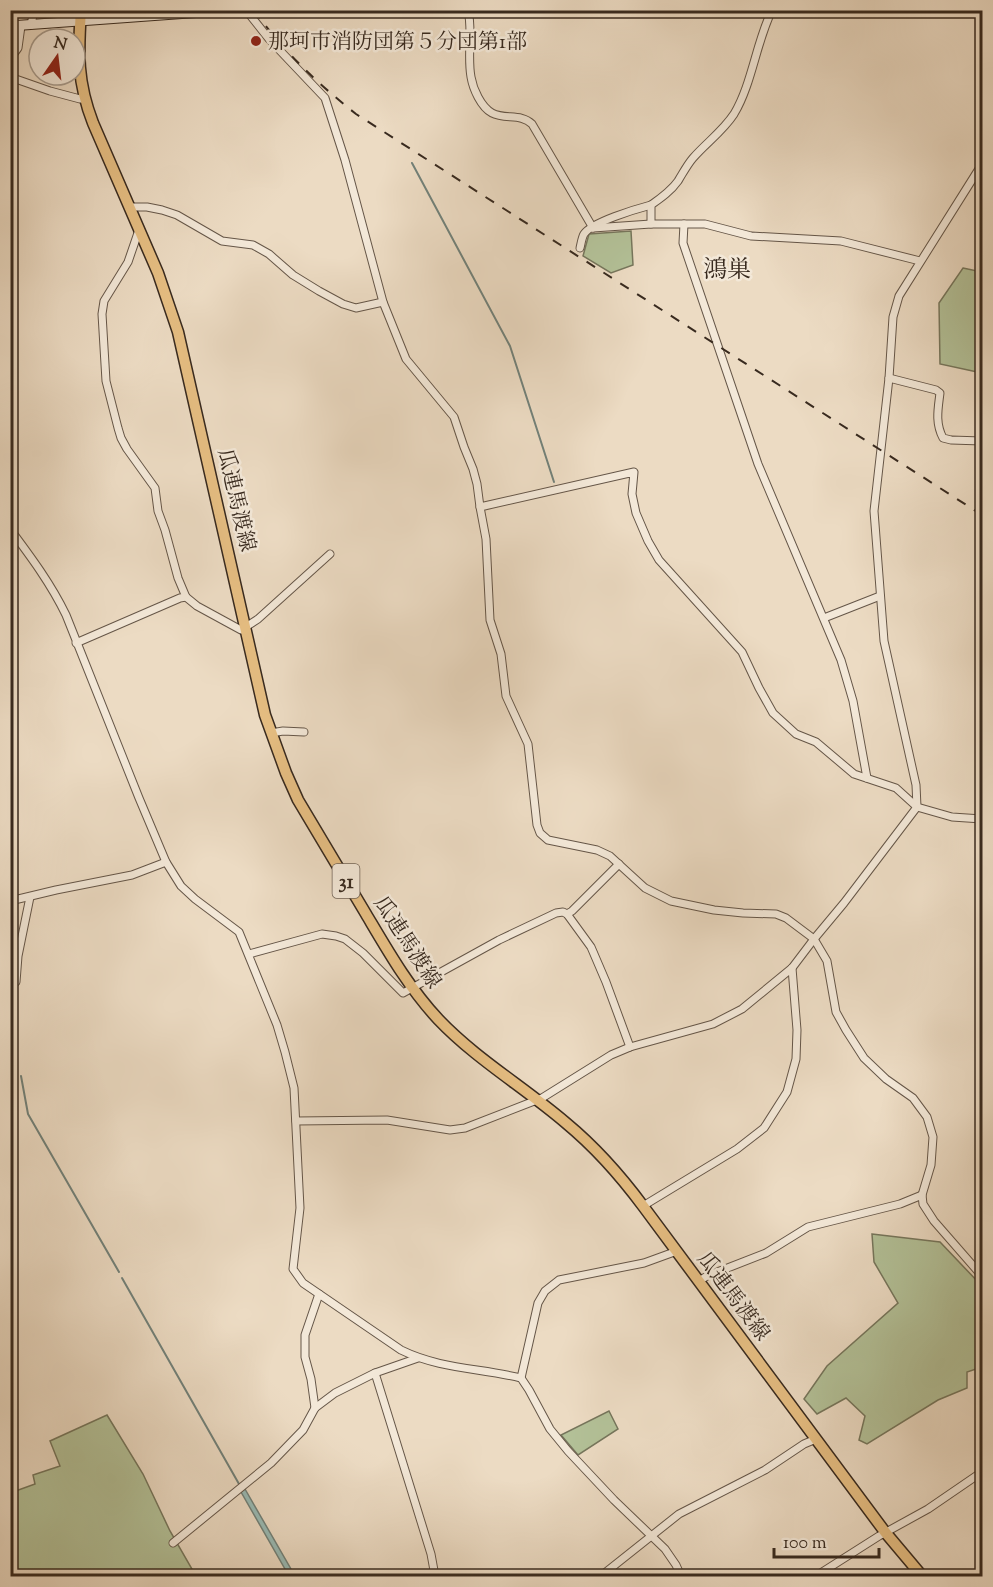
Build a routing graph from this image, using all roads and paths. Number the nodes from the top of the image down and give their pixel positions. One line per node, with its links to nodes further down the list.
1 (34, 10): 7 (street)
2 (230, 10): 6 (street)
3 (246, 10): 21 (street)
4 (468, 10): 17 (street)
5 (772, 10): 13 (street)
6 (80, 15): 7 (street); 11 (main road, 瓜連馬渡線 / 31)
7 (26, 25): 8 (street); 9 (street)
8 (10, 26)
9 (10, 59)
10 (10, 77): 11 (street)
11 (84, 98): 14 (main road, 瓜連馬渡線 / 31)
12 (982, 164): 20 (street)
13 (651, 205): 15 (street); 17 (street)
14 (129, 207): 18 (main road, 瓜連馬渡線 / 31); 21 (street)
15 (651, 224): 16 (street); 17 (street)
16 (684, 224): 20 (street); 29 (street)
17 (593, 228): 19 (street)
18 (139, 230): 28 (street); 30 (main road, 瓜連馬渡線 / 31)
19 (580, 248)
20 (920, 261): 22 (street)
21 (383, 303): 24 (street)
22 (889, 378): 23 (street); 27 (street)
23 (982, 441)
24 (480, 507): 34 (street); 38 (street)
25 (10, 529): 31 (street)
26 (330, 554): 30 (street)
27 (880, 596): 29 (street); 35 (street)
28 (186, 597): 30 (street); 31 (street)
29 (824, 618): 34 (street)
30 (245, 627): 33 (main road, 瓜連馬渡線 / 31)
31 (76, 643): 37 (street)
32 (304, 732): 33 (street)
33 (271, 733): 46 (main road, 瓜連馬渡線 / 31)
34 (867, 778): 35 (street)
35 (916, 807): 36 (street); 42 (street)
36 (982, 819)
37 (166, 862): 39 (street); 43 (street)
38 (619, 864): 41 (street); 42 (street)
39 (30, 897): 40 (street); 45 (street)
40 (10, 902)
41 (567, 914): 46 (street); 47 (street)
42 (814, 939): 44 (street); 50 (street)
43 (249, 954): 46 (street); 49 (street)
44 (792, 968): 47 (street); 51 (street)
45 (10, 986)
46 (412, 987): 48 (main road, 瓜連馬渡線 / 31)
47 (630, 1047): 48 (street)
48 (536, 1099): 49 (street); 51 (main road, 瓜連馬渡線 / 31)
49 (296, 1121): 55 (street)
50 (922, 1195): 53 (street); 54 (street)
51 (643, 1206): 52 (main road, 瓜連馬渡線 / 31)
52 (677, 1251): 54 (main road, 瓜連馬渡線 / 31); 58 (street)
53 (982, 1275)
54 (699, 1281): 60 (main road, 瓜連馬渡線 / 31)
55 (319, 1294): 56 (street); 59 (street)
56 (418, 1358): 57 (street); 58 (street)
57 (375, 1373): 59 (street); 65 (street)
58 (520, 1378): 63 (street)
59 (315, 1408): 64 (street)
60 (816, 1439): 62 (main road, 瓜連馬渡線 / 31); 63 (street)
61 (982, 1472): 62 (street)
62 (885, 1532): 68 (street); 69 (main road, 瓜連馬渡線 / 31)
63 (650, 1536): 66 (street); 67 (street)
64 (173, 1543)
65 (435, 1576)
66 (602, 1576)
67 (681, 1576)
68 (816, 1576)
69 (922, 1576)

